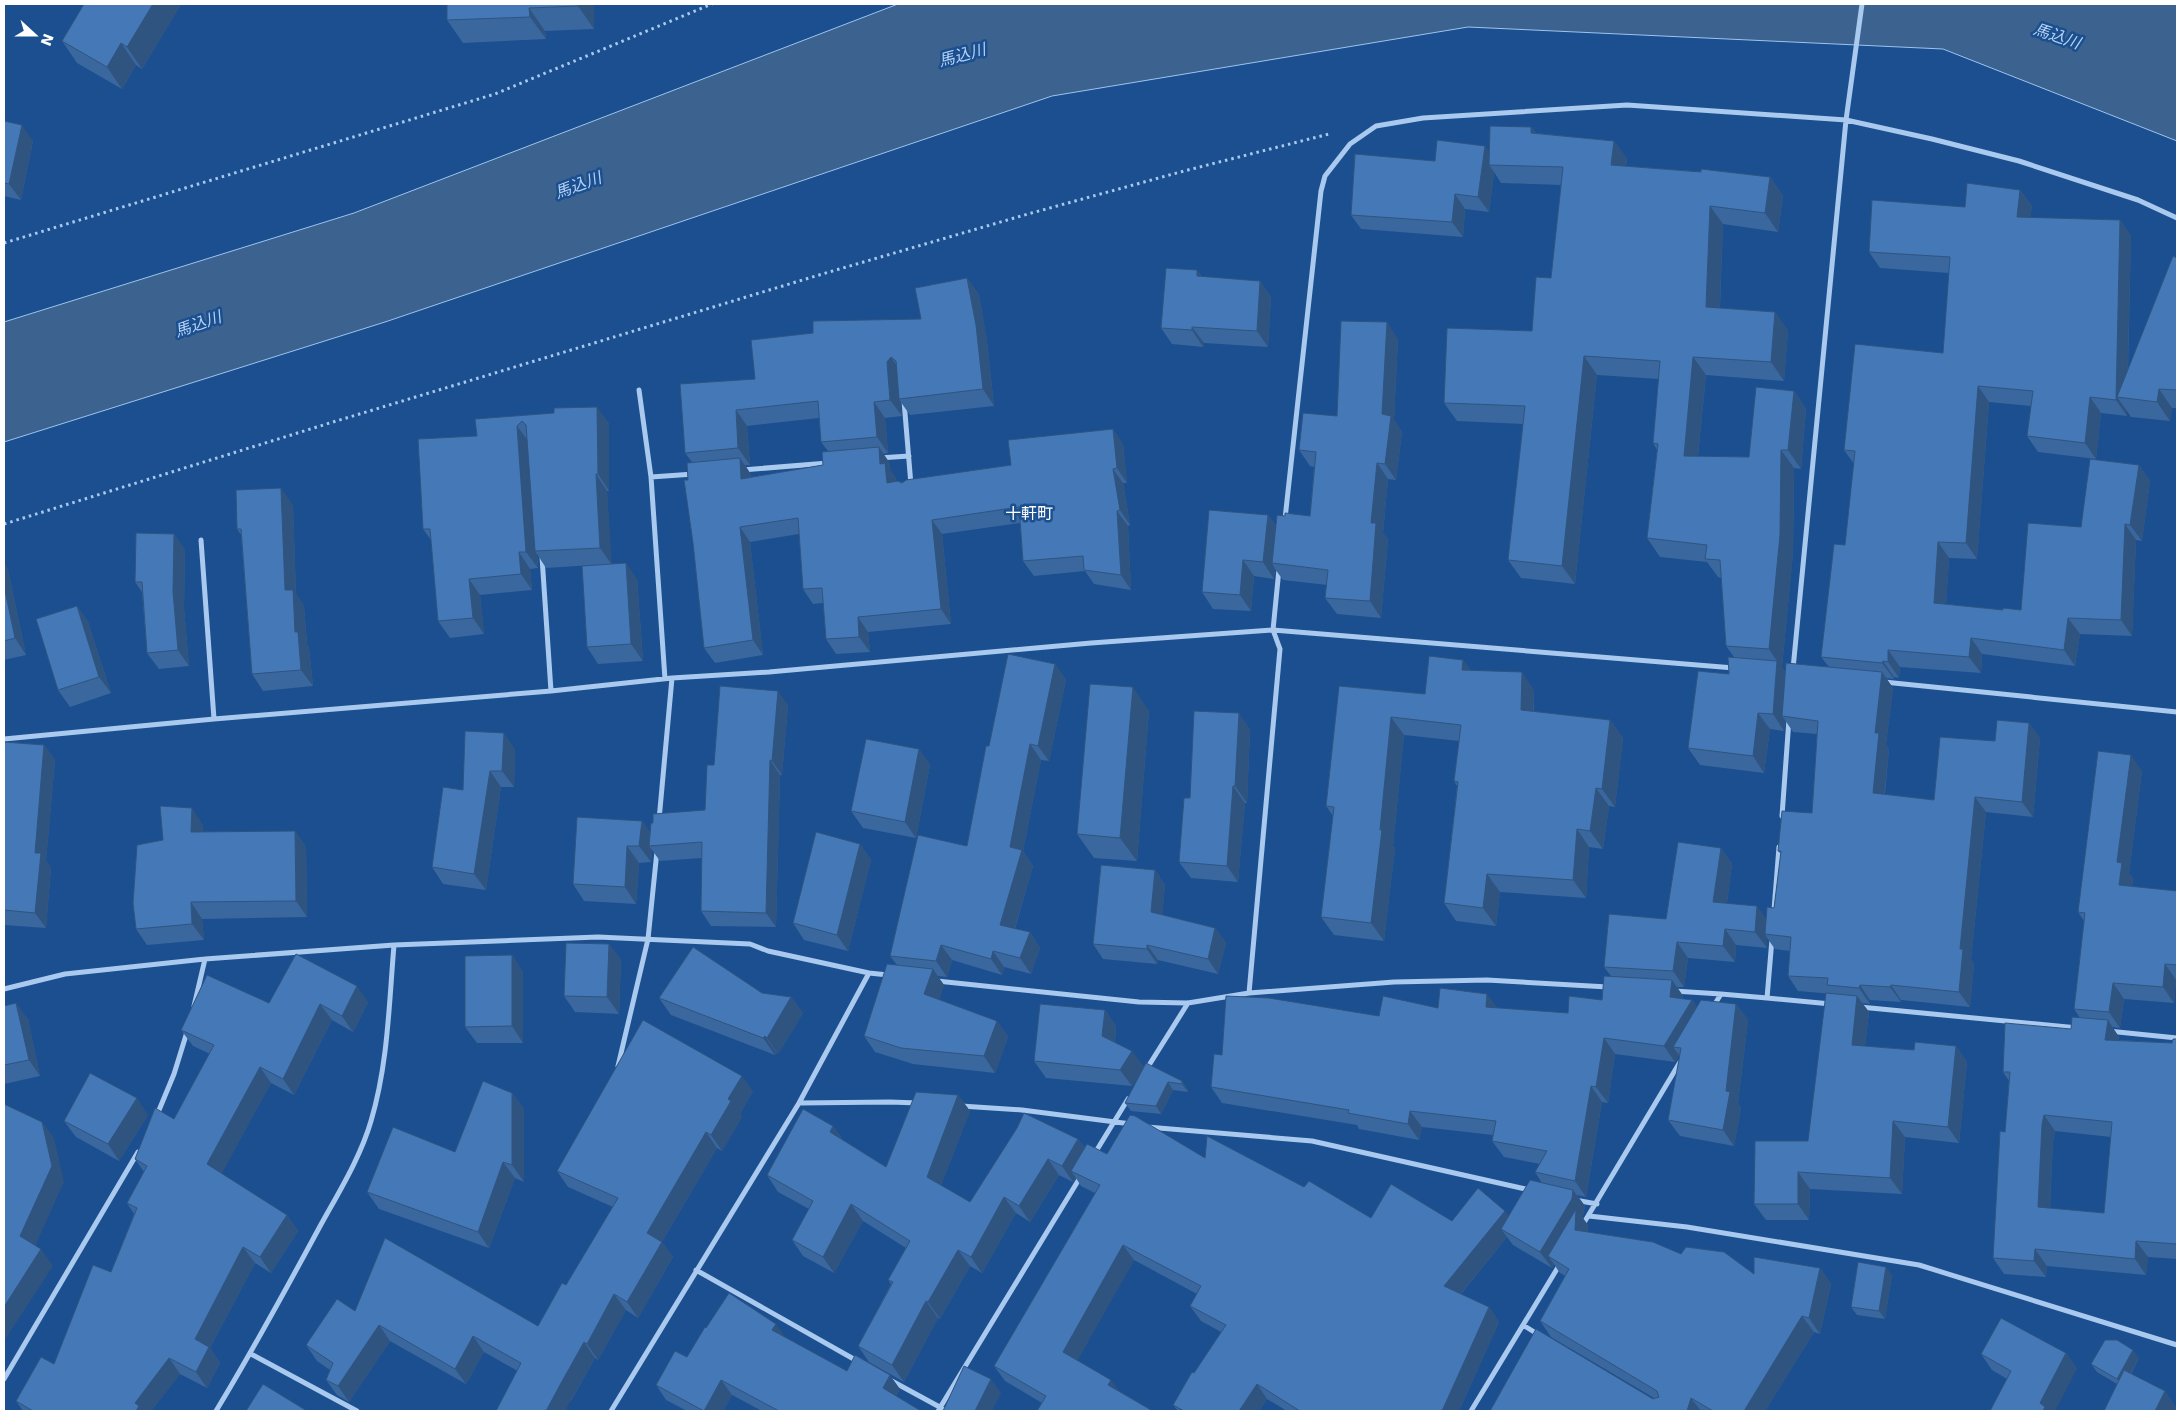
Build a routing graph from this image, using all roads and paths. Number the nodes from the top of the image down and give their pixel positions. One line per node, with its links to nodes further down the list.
1 (712, 4): 6 (path)
2 (1862, 4): 3 (street)
3 (1846, 120): 5 (street); 17 (street); 24 (street)
4 (1331, 134): 16 (path)
5 (2177, 218)
6 (4, 243)
7 (639, 390): 14 (street)
8 (904, 398): 9 (street)
9 (909, 456): 10 (street); 15 (street)
10 (869, 459)
11 (839, 462): 12 (street)
12 (730, 471)
13 (701, 473): 14 (street)
14 (651, 477): 27 (street)
15 (912, 494)
16 (4, 524)
17 (1284, 531)
18 (201, 540): 32 (street)
19 (541, 552): 29 (street)
20 (1280, 560): 21 (street)
21 (1273, 630): 22 (street); 26 (street); 49 (street)
22 (1744, 669)
23 (1783, 672): 24 (street)
24 (1793, 673): 25 (street)
25 (1803, 674)
26 (672, 678): 27 (street); 35 (street)
27 (666, 679): 29 (street)
28 (1882, 682): 30 (street)
29 (551, 691): 32 (street)
30 (2177, 712)
31 (1790, 713): 34 (street)
32 (214, 719): 33 (street)
33 (4, 740)
34 (1781, 821)
35 (659, 823)
36 (1780, 840): 38 (street)
37 (657, 843): 40 (street)
38 (1773, 919)
39 (1772, 929): 51 (street)
40 (648, 939): 41 (street); 43 (street); 62 (street)
41 (394, 945): 42 (street); 83 (street)
42 (205, 959): 47 (street); 56 (street)
43 (869, 973): 44 (street); 65 (street)
44 (898, 976)
45 (927, 980): 52 (street)
46 (1614, 987): 49 (street)
47 (4, 989)
48 (1662, 990): 50 (street)
49 (1249, 993): 52 (street)
50 (1721, 994): 51 (street); 55 (street)
51 (1767, 998): 53 (street)
52 (1188, 1003): 63 (street)
53 (1835, 1004)
54 (1855, 1006): 58 (street)
55 (1711, 1010)
56 (192, 1011)
57 (188, 1029): 68 (street)
58 (2089, 1029)
59 (2099, 1030): 60 (street)
60 (2177, 1038)
61 (1686, 1053): 75 (street)
62 (617, 1071)
63 (1140, 1079)
64 (1130, 1096): 69 (street)
65 (799, 1103): 66 (street); 79 (street)
66 (928, 1104)
67 (956, 1106): 69 (street)
68 (154, 1120)
69 (1114, 1122): 71 (street); 73 (street)
70 (140, 1149): 86 (street)
71 (1094, 1155)
72 (1083, 1172): 87 (street)
73 (1540, 1192)
74 (1568, 1198): 75 (street)
75 (1597, 1204): 76 (street)
76 (1588, 1216): 77 (street); 82 (street)
77 (1578, 1232)
78 (1563, 1258): 80 (street)
79 (696, 1270): 84 (street); 90 (street)
80 (1523, 1325): 81 (street); 92 (street)
81 (1547, 1340)
82 (2177, 1345)
83 (251, 1354): 88 (street); 89 (street)
84 (865, 1365)
85 (882, 1375): 87 (street)
86 (4, 1380)
87 (939, 1410): 91 (street)
88 (216, 1411)
89 (357, 1411)
90 (611, 1411)
91 (946, 1411)
92 (1472, 1411)

